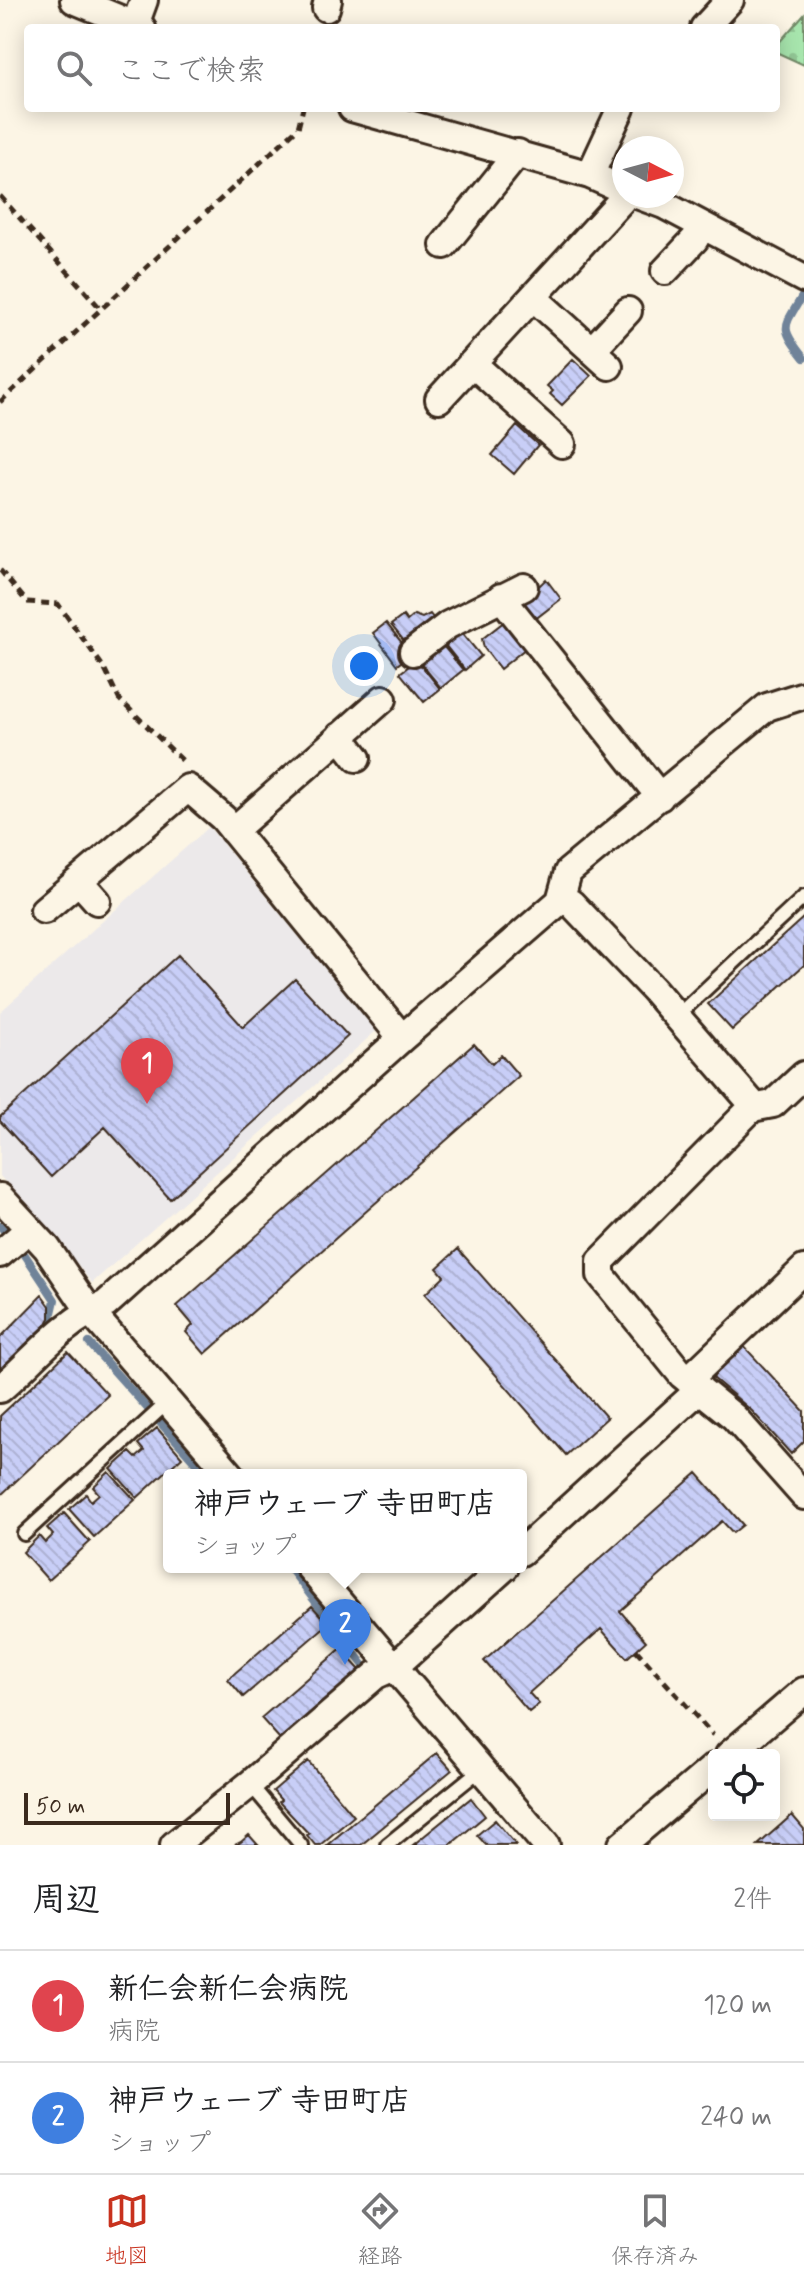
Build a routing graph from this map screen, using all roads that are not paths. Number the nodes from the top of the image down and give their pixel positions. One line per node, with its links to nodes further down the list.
1 (74, 0): 4 (street)
2 (144, 0): 5 (street)
3 (730, 0): 6 (street)
4 (132, 24)
5 (140, 24)
6 (708, 24)
7 (367, 112): 9 (street)
8 (619, 112): 10 (street)
9 (518, 153): 10 (street); 15 (street)
10 (590, 175): 11 (street)
11 (612, 187)
12 (612, 207): 18 (street)
13 (669, 208): 14 (street)
14 (701, 227): 16 (street); 17 (street)
15 (444, 245)
16 (665, 271)
17 (804, 279)
18 (533, 297): 19 (street); 20 (street)
19 (628, 311)
20 (472, 363): 21 (street); 22 (street)
21 (439, 399)
22 (562, 444)
23 (413, 652): 28 (street)
24 (804, 695): 28 (street)
25 (383, 699): 26 (street)
26 (340, 736): 27 (street); 29 (street)
27 (357, 758)
28 (660, 797): 33 (street)
29 (233, 831): 30 (street); 36 (street)
30 (79, 881): 32 (street); 34 (street)
31 (804, 897): 35 (lane)
32 (97, 901)
33 (560, 901): 35 (street); 36 (street)
34 (44, 910)
35 (676, 1017): 38 (street)
36 (402, 1038): 42 (street)
37 (804, 1075): 38 (street)
38 (752, 1108): 43 (street)
39 (0, 1197): 40 (street)
40 (15, 1241): 42 (street)
41 (804, 1269): 43 (street)
42 (89, 1310): 44 (street); 45 (street)
43 (694, 1384): 47 (street); 49 (street)
44 (0, 1389)
45 (158, 1411): 46 (street); 48 (lane)
46 (224, 1469)
47 (804, 1496)
48 (24, 1534)
49 (527, 1546)
50 (314, 1573): 52 (street)
51 (498, 1573): 52 (street)
52 (394, 1667): 55 (street); 57 (street)
53 (804, 1691): 54 (street)
54 (736, 1749)
55 (481, 1769): 60 (lane); 61 (street)
56 (708, 1772): 62 (street)
57 (250, 1784): 58 (street); 59 (lane)
58 (174, 1845)
59 (301, 1845)
60 (387, 1845)
61 (546, 1845)
62 (622, 1845)

